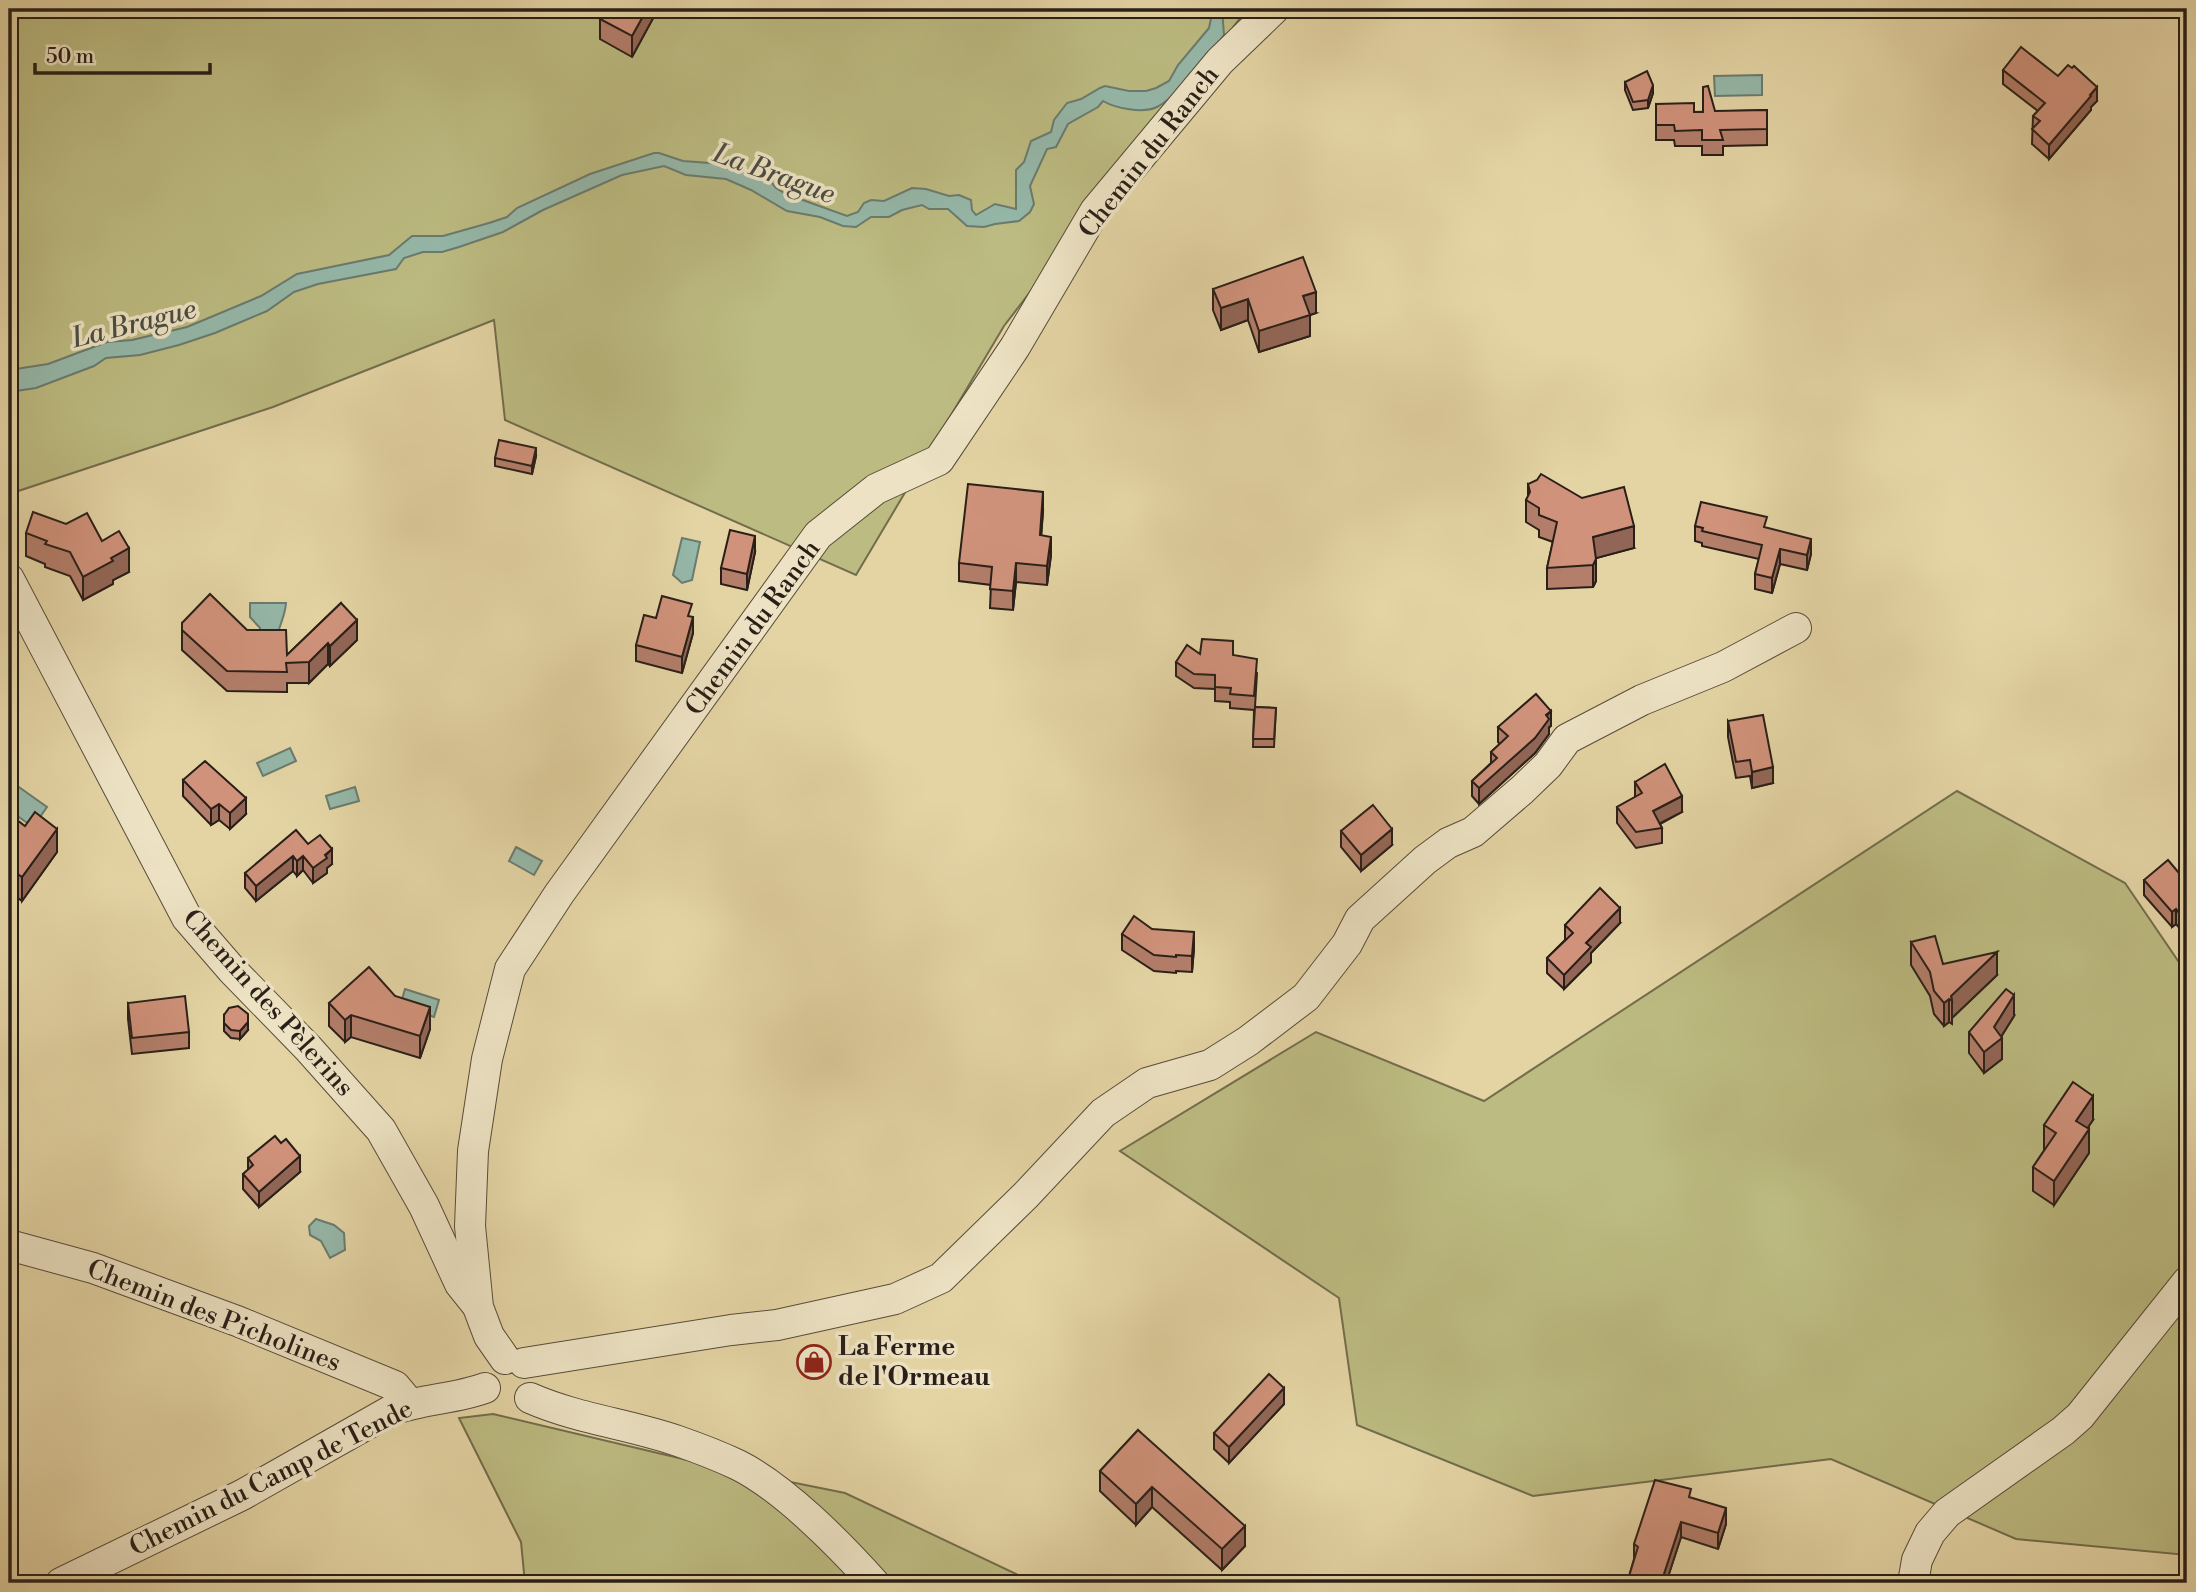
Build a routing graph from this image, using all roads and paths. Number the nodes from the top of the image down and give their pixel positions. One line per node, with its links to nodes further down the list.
1 (1273, 9): 6 (street, Chemin du Ranch)
2 (9, 579): 6 (street, Chemin des Pèlerins)
3 (1796, 628): 7 (street)
4 (9, 1245): 10 (street, Chemin des Picholines)
5 (2187, 1282): 13 (street)
6 (478, 1307): 7 (street, Chemin du Ranch)
7 (515, 1361): 8 (street); 9 (street)
8 (485, 1388): 9 (street); 10 (street, Chemin du Camp de Tende)
9 (530, 1398): 12 (street)
10 (410, 1404): 11 (street, Chemin du Camp de Tende)
11 (61, 1583)
12 (874, 1583)
13 (1913, 1583)

